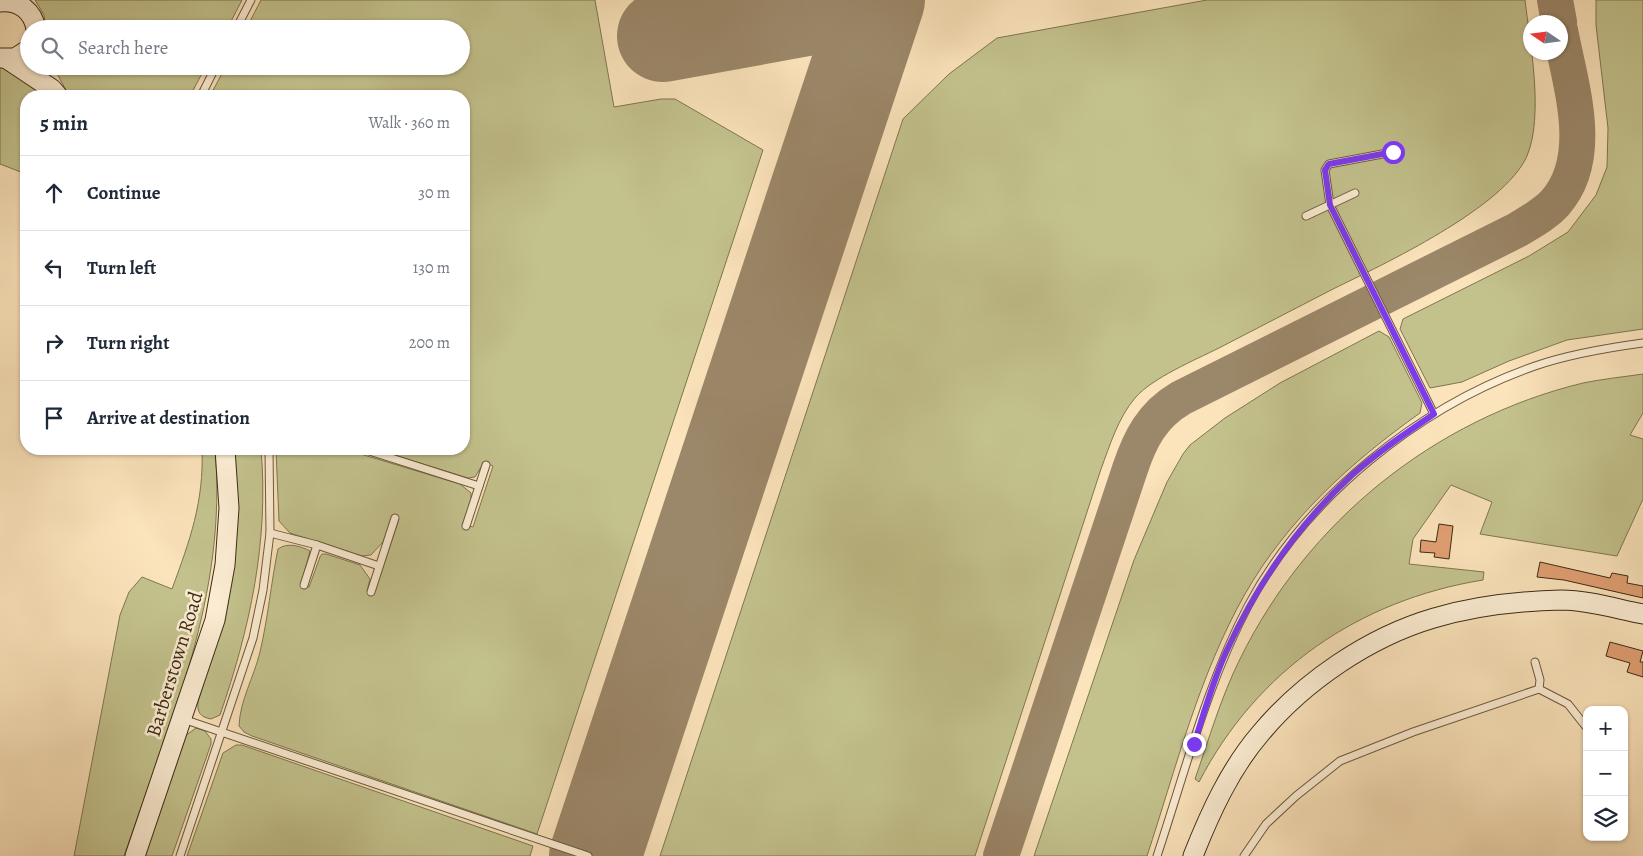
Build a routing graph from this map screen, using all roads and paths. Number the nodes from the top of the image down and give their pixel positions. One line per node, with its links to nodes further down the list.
1 (251, 0): 4 (lane)
2 (0, 2): 3 (main road)
3 (29, 14)
4 (241, 20)
5 (20, 55): 6 (main road)
6 (3, 58): 7 (main road)
7 (20, 69)
8 (29, 75): 11 (main road)
9 (48, 75): 12 (main road)
10 (212, 75): 13 (lane)
11 (52, 90)
12 (54, 90)
13 (204, 90)
14 (1393, 152): 16 (lane)
15 (1355, 193): 16 (lane)
16 (1330, 205): 17 (lane); 19 (lane)
17 (1306, 216)
18 (1643, 343): 19 (lane)
19 (1434, 414): 41 (lane)
20 (225, 455): 35 (main road, Barberstown Road)
21 (269, 455): 27 (lane)
22 (382, 455): 24 (lane)
23 (486, 465): 24 (lane)
24 (479, 486): 26 (lane)
25 (395, 518): 29 (lane)
26 (466, 526)
27 (270, 533): 28 (lane); 37 (lane)
28 (318, 545): 29 (lane); 30 (lane)
29 (379, 566): 31 (lane)
30 (304, 585)
31 (371, 592)
32 (1643, 614): 42 (main road)
33 (1535, 662): 34 (lane)
34 (1538, 688): 36 (lane); 43 (lane)
35 (182, 719): 37 (lane); 38 (main road, Barberstown Road)
36 (1583, 723)
37 (223, 732): 39 (lane); 40 (lane)
38 (135, 856)
39 (180, 856)
40 (588, 856)
41 (1157, 856)
42 (1193, 856)
43 (1244, 856)

